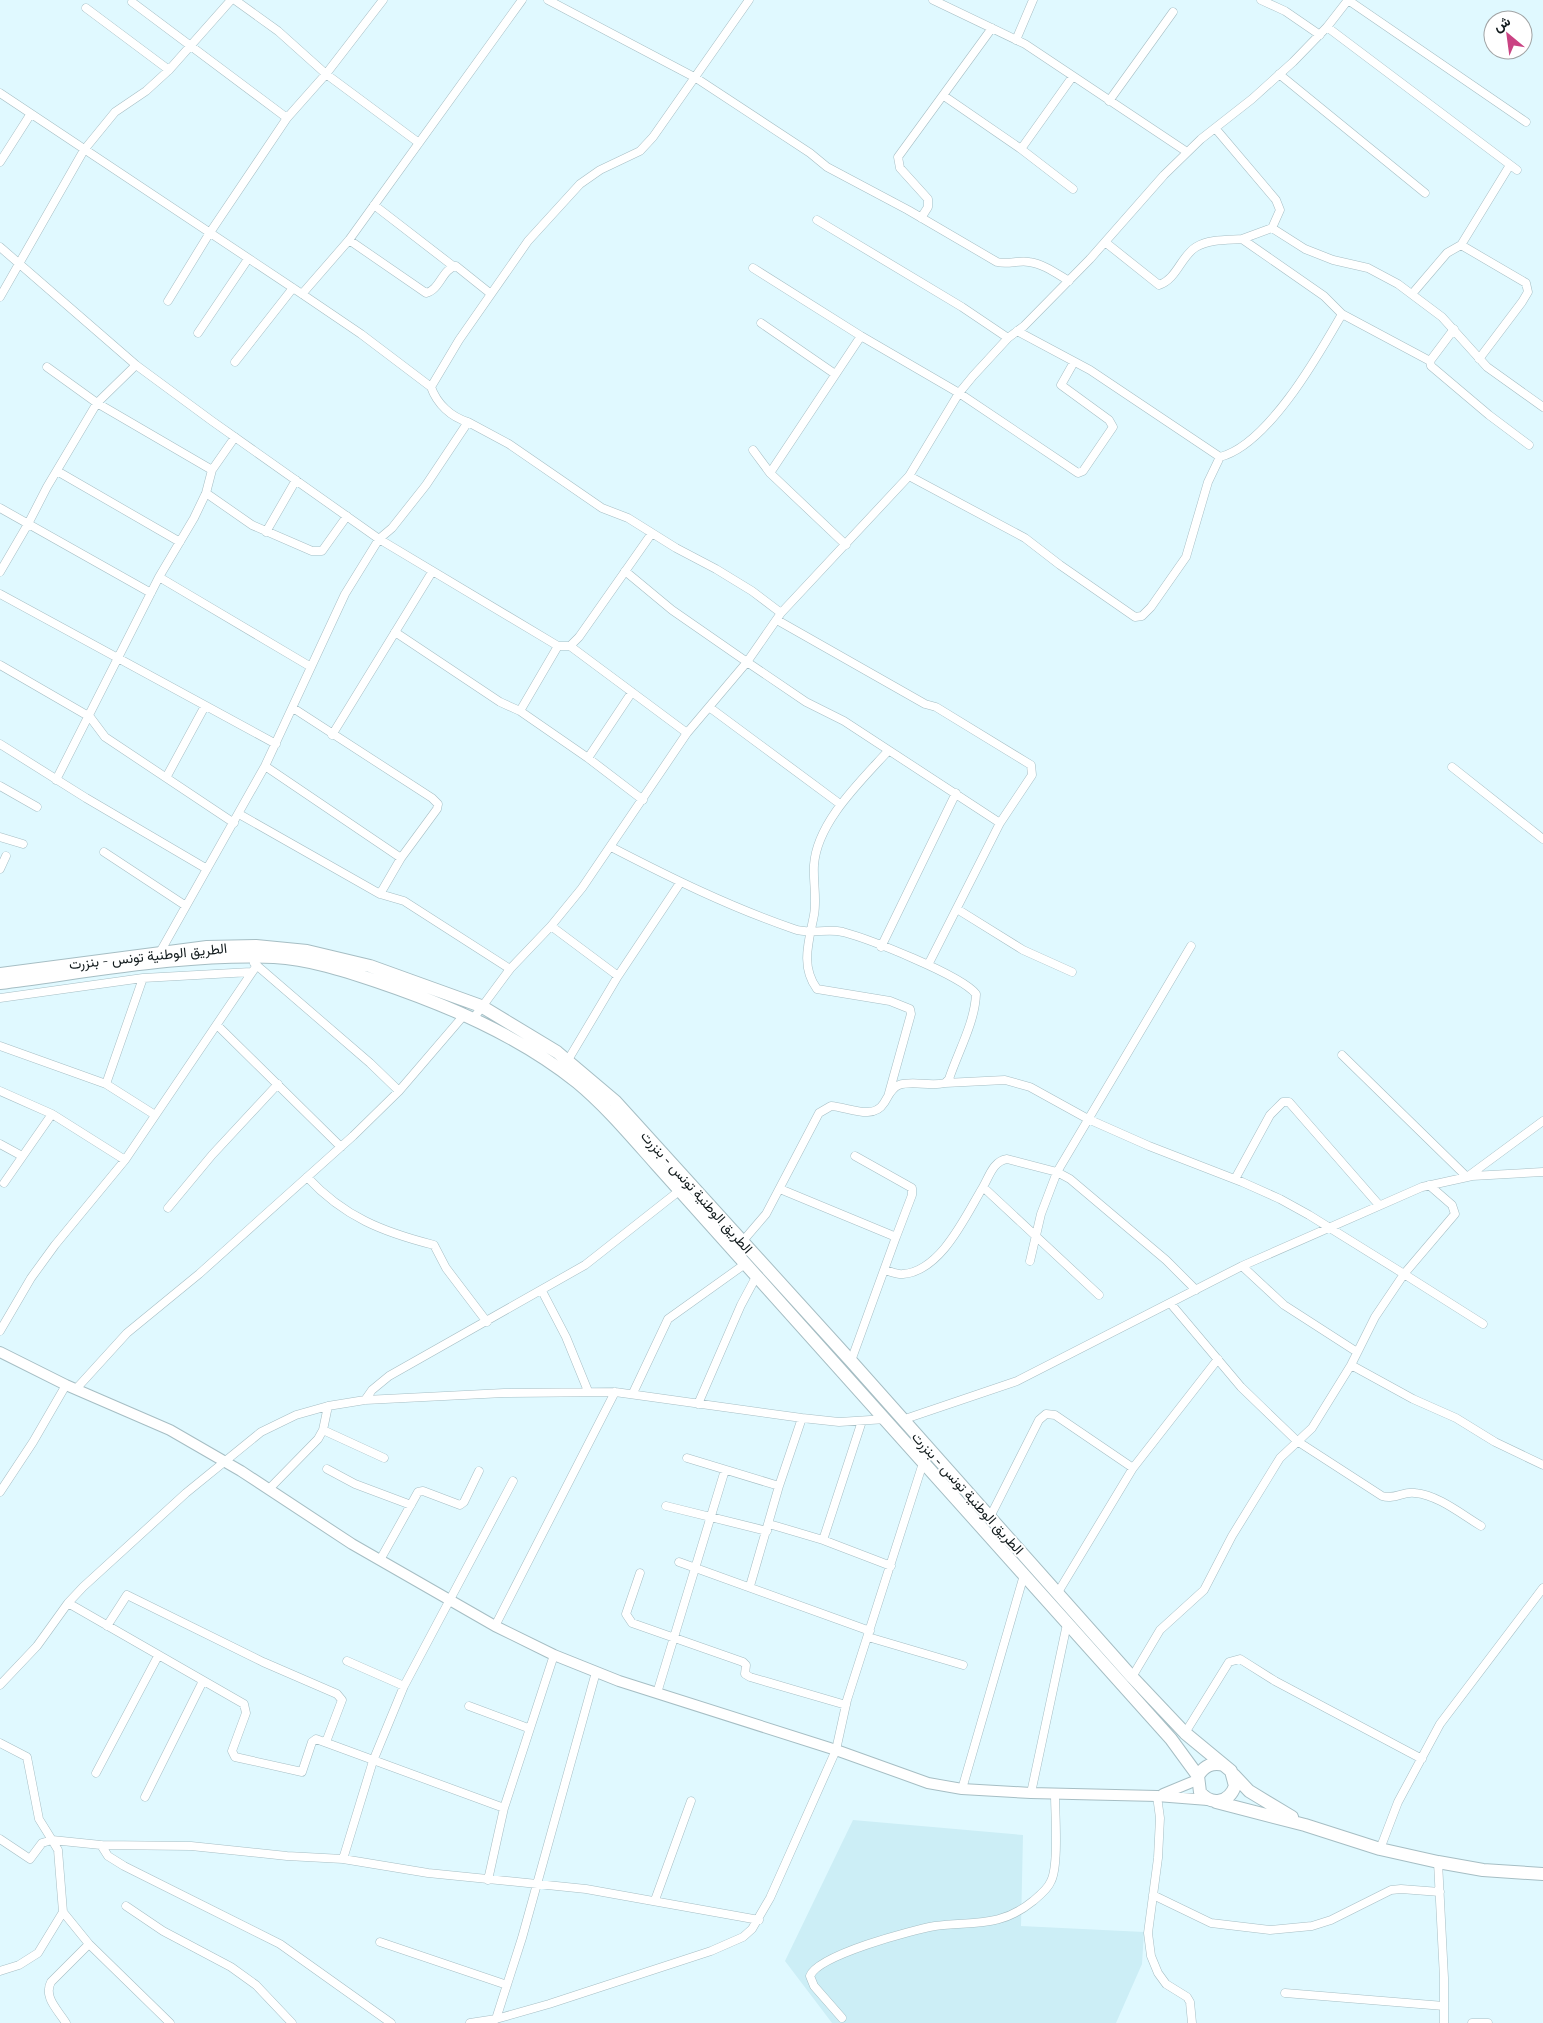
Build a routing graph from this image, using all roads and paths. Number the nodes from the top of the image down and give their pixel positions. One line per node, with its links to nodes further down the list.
1 (231, 0): 18 (street)
2 (235, 0): 20 (street)
3 (383, 0): 20 (street)
4 (522, 0): 31 (street)
5 (548, 0): 23 (street)
6 (749, 0): 23 (street)
7 (933, 0): 15 (street)
8 (1033, 0): 17 (street)
9 (1261, 0): 16 (street)
10 (1348, 0): 14 (street); 29 (street)
11 (132, 2): 18 (street)
12 (86, 8): 19 (street)
13 (1173, 12): 26 (street)
14 (1327, 27): 16 (street); 36 (street)
15 (992, 28): 17 (street); 25 (street)
16 (1320, 35): 21 (street)
17 (1016, 40): 22 (street)
18 (190, 47): 19 (street); 28 (street)
19 (169, 70): 32 (street)
20 (326, 74): 28 (street); 31 (street)
21 (1279, 74): 30 (street); 39 (street)
22 (1073, 76): 26 (street); 33 (street)
23 (696, 78): 41 (street); 57 (street)
24 (0, 93): 27 (street)
25 (944, 96): 33 (street); 41 (street)
26 (1109, 101): 34 (street)
27 (30, 115): 32 (street); 35 (street)
28 (287, 118): 44 (street)
29 (1526, 122)
30 (1215, 128): 34 (street); 43 (street)
31 (419, 144): 40 (street)
32 (84, 150): 44 (street); 51 (street)
33 (1021, 150): 38 (street)
34 (1188, 152): 47 (street)
35 (0, 162)
36 (1510, 165): 37 (street); 48 (street)
37 (1517, 170)
38 (1073, 189)
39 (1425, 193)
40 (374, 205): 45 (street); 52 (street)
41 (921, 218): 54 (street)
42 (817, 220): 67 (street)
43 (1272, 228): 46 (street); 58 (street)
44 (210, 234): 50 (street); 60 (street)
45 (349, 240): 52 (street); 56 (street)
46 (1242, 240): 47 (street); 61 (street)
47 (1105, 242): 54 (street)
48 (1461, 245): 58 (street); 68 (street)
49 (0, 247): 51 (street)
50 (248, 259): 55 (street); 65 (street)
51 (21, 264): 59 (street); 72 (street)
52 (453, 266): 57 (street)
53 (753, 268): 66 (street)
54 (1069, 281): 64 (street)
55 (293, 288): 56 (street); 69 (street)
56 (302, 294): 75 (street)
57 (491, 294): 75 (street)
58 (1412, 294): 63 (street)
59 (0, 298)
60 (168, 301)
61 (1342, 314): 71 (street); 83 (street)
62 (761, 323): 74 (street)
63 (1454, 329): 68 (street); 71 (street)
64 (1017, 331): 67 (street); 70 (street)
65 (198, 333)
66 (861, 336): 74 (street); 76 (street)
67 (1008, 338): 76 (street)
68 (1479, 360): 78 (street)
69 (235, 362)
70 (1074, 362): 76 (street); 83 (street)
71 (1430, 362): 81 (street)
72 (136, 365): 77 (street); 80 (street)
73 (47, 367): 77 (street)
74 (835, 374): 86 (street)
75 (431, 387): 79 (street)
76 (959, 393): 87 (street)
77 (97, 403): 84 (street); 85 (street)
78 (1543, 407)
79 (468, 422): 94 (street); 95 (street)
80 (235, 437): 84 (street); 88 (street)
81 (1529, 445)
82 (753, 450): 86 (street)
83 (1220, 457): 87 (street)
84 (212, 470): 89 (street)
85 (57, 471): 92 (street); 96 (street)
86 (770, 473): 97 (street)
87 (909, 476): 97 (street)
88 (296, 480): 91 (street); 93 (street)
89 (206, 493): 93 (street); 96 (street)
90 (0, 508): 92 (street)
91 (347, 516): 93 (street); 95 (street)
92 (28, 524): 99 (street); 102 (street)
93 (266, 532)
94 (652, 533): 98 (street); 104 (street)
95 (379, 539): 100 (street); 111 (street)
96 (180, 542): 101 (street)
97 (846, 545): 104 (street)
98 (625, 571): 107 (street); 109 (street)
99 (0, 572)
100 (432, 572): 105 (street); 106 (street)
101 (159, 577): 102 (street); 111 (street)
102 (151, 593): 108 (street)
103 (0, 594): 108 (street)
104 (779, 617): 109 (street); 135 (street)
105 (395, 632): 116 (street); 119 (street)
106 (558, 646): 107 (street); 116 (street)
107 (570, 646): 112 (street)
108 (120, 658): 113 (street); 117 (street)
109 (747, 662): 114 (street); 122 (street)
110 (0, 666): 117 (street)
111 (311, 667): 115 (street)
112 (632, 692): 118 (street); 123 (street)
113 (205, 706): 121 (street); 126 (street)
114 (709, 707): 118 (street); 131 (street)
115 (293, 708): 119 (street); 121 (street)
116 (520, 711): 123 (street)
117 (90, 717): 126 (street); 127 (street)
118 (687, 733): 130 (street)
119 (332, 735): 142 (street)
120 (0, 744): 127 (street)
121 (276, 744): 124 (street)
122 (888, 751): 129 (street); 131 (street)
123 (588, 758): 130 (street)
124 (265, 766): 133 (street); 142 (street)
125 (1452, 767): 137 (street)
126 (167, 776): 134 (street)
127 (56, 780): 144 (street)
128 (0, 786): 132 (street)
129 (956, 793): 135 (street); 152 (street)
130 (643, 800): 139 (street)
131 (840, 804): 150 (street)
132 (37, 807)
133 (239, 814): 134 (street); 146 (street)
134 (234, 823): 144 (street)
135 (1000, 823): 148 (street)
136 (0, 837): 138 (street)
137 (1543, 839)
138 (23, 844)
139 (611, 847): 145 (street); 149 (street)
140 (104, 852): 147 (street)
141 (6, 856): 143 (street)
142 (401, 858): 146 (street)
143 (0, 869)
144 (208, 869): 147 (street)
145 (680, 883): 150 (street); 161 (street)
146 (380, 894): 158 (street)
147 (186, 906): 153 (street)
148 (957, 909): 156 (street); 159 (street)
149 (552, 926): 158 (street); 161 (street)
150 (810, 932): 152 (street); 176 (street)
151 (1191, 946): 179 (street)
152 (882, 947): 156 (street)
153 (160, 952): 155 (street); 160 (main road, الطريق الوطنية تونس - بنزرت); 165 (main road, الطريق الوطنية تونس - بنزرت)
154 (246, 956): 155 (main road, الطريق الوطنية تونس - بنزرت); 157 (street); 166 (main road, الطريق الوطنية تونس - بنزرت)
155 (153, 964): 163 (main road, الطريق الوطنية تونس - بنزرت)
156 (928, 965): 171 (street)
157 (254, 969): 162 (street); 167 (street); 175 (street)
158 (510, 969): 165 (street)
159 (1072, 972)
160 (0, 974)
161 (618, 976): 170 (street)
162 (143, 978): 164 (street); 172 (street)
163 (0, 984)
164 (0, 998)
165 (481, 1006): 166 (street); 170 (main road, الطريق الوطنية تونس - بنزرت)
166 (469, 1017): 175 (street); 195 (main road, الطريق الوطنية تونس - بنزرت)
167 (217, 1026): 173 (street); 178 (street)
168 (0, 1046): 172 (street)
169 (1342, 1055): 189 (street)
170 (568, 1060): 201 (main road, الطريق الوطنية تونس - بنزرت)
171 (945, 1083): 176 (street); 179 (street)
172 (106, 1084): 178 (street)
173 (278, 1084): 182 (street); 197 (street)
174 (0, 1091): 177 (street)
175 (399, 1091): 182 (street)
176 (888, 1094): 194 (street)
177 (52, 1114): 183 (street); 185 (street)
178 (155, 1115): 185 (street)
179 (1088, 1119): 186 (street); 190 (street)
180 (1543, 1122): 189 (street)
181 (0, 1144): 183 (street)
182 (341, 1147): 188 (street)
183 (22, 1156): 191 (street)
184 (856, 1156): 200 (street)
185 (125, 1160): 214 (street)
186 (1057, 1172): 193 (street); 199 (street); 208 (street)
187 (1543, 1172): 189 (street)
188 (307, 1177): 212 (street); 221 (street)
189 (1467, 1177): 192 (street)
190 (1235, 1179): 196 (street); 198 (street)
191 (4, 1183)
192 (1429, 1185): 196 (street); 206 (street)
193 (983, 1187): 199 (street); 205 (street)
194 (780, 1189): 200 (street); 201 (street)
195 (679, 1191): 203 (main road, الطريق الوطنية تونس - بنزرت); 209 (street)
196 (1379, 1205): 198 (street)
197 (168, 1208)
198 (1327, 1228): 204 (street); 206 (street)
199 (1036, 1236): 202 (street); 210 (street)
200 (896, 1237): 205 (street)
201 (742, 1242): 218 (main road, الطريق الوطنية تونس - بنزرت)
202 (1030, 1261)
203 (745, 1264): 207 (main road, الطريق الوطنية تونس - بنزرت); 224 (street)
204 (1242, 1266): 208 (street); 216 (street)
205 (884, 1270): 218 (street)
206 (1404, 1274): 213 (street); 216 (street)
207 (756, 1277): 226 (street); 229 (main road, الطريق الوطنية تونس - بنزرت)
208 (1196, 1290): 211 (street)
209 (542, 1291): 212 (street); 222 (street)
210 (1099, 1295)
211 (1171, 1304): 217 (street); 230 (street)
212 (487, 1322): 225 (street)
213 (1483, 1324)
214 (0, 1332)
215 (0, 1352): 220 (street)
216 (1357, 1352): 219 (street)
217 (1218, 1359): 233 (street); 239 (street)
218 (851, 1360): 230 (main road, الطريق الوطنية تونس - بنزرت)
219 (1351, 1365): 233 (street); 238 (street)
220 (66, 1385): 221 (street); 246 (street)
221 (76, 1389): 236 (street)
222 (588, 1392): 223 (street); 225 (street)
223 (615, 1392): 224 (street); 267 (street)
224 (633, 1393): 226 (street)
225 (365, 1400): 227 (street)
226 (698, 1404): 228 (street)
227 (328, 1406): 232 (street); 236 (street)
228 (802, 1418): 231 (street); 244 (street)
229 (882, 1418): 230 (street); 231 (street); 237 (main road, الطريق الوطنية تونس - بنزرت)
230 (903, 1420): 250 (main road, الطريق الوطنية تونس - بنزرت)
231 (862, 1421): 253 (street)
232 (323, 1430): 234 (street); 245 (street)
233 (1297, 1441): 251 (street); 275 (street)
234 (384, 1458)
235 (686, 1458): 241 (street)
236 (225, 1461): 245 (street); 264 (street)
237 (923, 1463): 256 (street); 259 (main road, الطريق الوطنية تونس - بنزرت)
238 (1543, 1465)
239 (1133, 1468): 250 (street); 262 (street)
240 (327, 1469): 247 (street)
241 (725, 1470): 244 (street); 249 (street)
242 (479, 1471): 247 (street)
243 (513, 1481): 263 (street)
244 (779, 1486): 252 (street)
245 (269, 1489): 254 (street)
246 (0, 1492)
247 (411, 1505): 254 (street)
248 (666, 1506): 249 (street)
249 (712, 1516): 252 (street); 257 (street)
250 (990, 1517): 262 (main road, الطريق الوطنية تونس - بنزرت)
251 (1481, 1526)
252 (768, 1527): 253 (street); 260 (street)
253 (823, 1540): 256 (street)
254 (380, 1560): 263 (street)
255 (679, 1562): 257 (street)
256 (891, 1566): 268 (street)
257 (696, 1568): 260 (street); 269 (street)
258 (640, 1572): 269 (street)
259 (1024, 1575): 265 (main road, الطريق الوطنية تونس - بنزرت); 293 (street)
260 (750, 1586): 268 (street)
261 (1542, 1590): 287 (street)
262 (1057, 1594): 275 (main road, الطريق الوطنية تونس - بنزرت)
263 (449, 1599): 267 (street); 278 (street)
264 (68, 1603): 266 (street); 277 (street)
265 (1067, 1624): 292 (main road, الطريق الوطنية تونس - بنزرت); 294 (street)
266 (107, 1626): 271 (street); 284 (street)
267 (495, 1626): 270 (street)
268 (869, 1634): 273 (street); 280 (street)
269 (672, 1639): 279 (street); 280 (street)
270 (554, 1655): 274 (street); 282 (street)
271 (158, 1656): 276 (street); 290 (street)
272 (347, 1661): 278 (street)
273 (963, 1665)
274 (596, 1672): 279 (street); 310 (street)
275 (1132, 1677): 283 (main road, الطريق الوطنية تونس - بنزرت)
276 (203, 1681): 284 (street); 297 (street)
277 (0, 1685)
278 (404, 1686): 288 (street)
279 (657, 1693): 286 (street)
280 (846, 1705): 286 (street)
281 (469, 1706): 282 (street)
282 (528, 1728): 300 (street)
283 (1185, 1733): 287 (street); 289 (main road, الطريق الوطنية تونس - بنزرت)
284 (326, 1742): 288 (street)
285 (0, 1744): 303 (street)
286 (836, 1750): 293 (street); 316 (street)
287 (1422, 1759): 305 (street)
288 (372, 1761): 300 (street); 306 (street)
289 (1224, 1765): 291 (main road); 292 (main road)
290 (96, 1773)
291 (1234, 1775): 299 (main road); 301 (main road)
292 (1198, 1778): 296 (street); 299 (main road)
293 (962, 1789): 294 (street)
294 (1031, 1794): 295 (street)
295 (1055, 1794): 296 (street); 323 (street)
296 (1157, 1796): 299 (street); 312 (street)
297 (145, 1797)
298 (691, 1801): 313 (street)
299 (1211, 1801): 301 (main road)
300 (504, 1808): 309 (street)
301 (1305, 1825): 305 (main road)
302 (0, 1839): 303 (street)
303 (52, 1840): 304 (street); 315 (street)
304 (101, 1845): 306 (street); 328 (street)
305 (1380, 1849): 307 (main road)
306 (343, 1859): 309 (street)
307 (1438, 1862): 308 (main road); 311 (street)
308 (1543, 1874)
309 (488, 1880): 310 (street)
310 (537, 1883): 313 (street); 320 (street)
311 (1440, 1892): 312 (street); 322 (street)
312 (1153, 1894): 330 (street)
313 (655, 1900): 316 (street)
314 (126, 1906): 327 (street)
315 (63, 1912): 318 (street); 319 (street)
316 (758, 1920): 324 (street)
317 (380, 1942): 320 (street)
318 (89, 1944): 325 (street); 326 (street)
319 (0, 1971)
320 (507, 1985): 324 (street)
321 (1284, 1993): 322 (street)
322 (1444, 2006): 331 (street)
323 (842, 2018)
324 (496, 2019): 329 (street)
325 (66, 2023)
326 (170, 2023)
327 (292, 2023)
328 (391, 2023)
329 (470, 2023)
330 (1192, 2023)
331 (1444, 2023)
332 (1472, 2023): 333 (street)
333 (1488, 2023)

